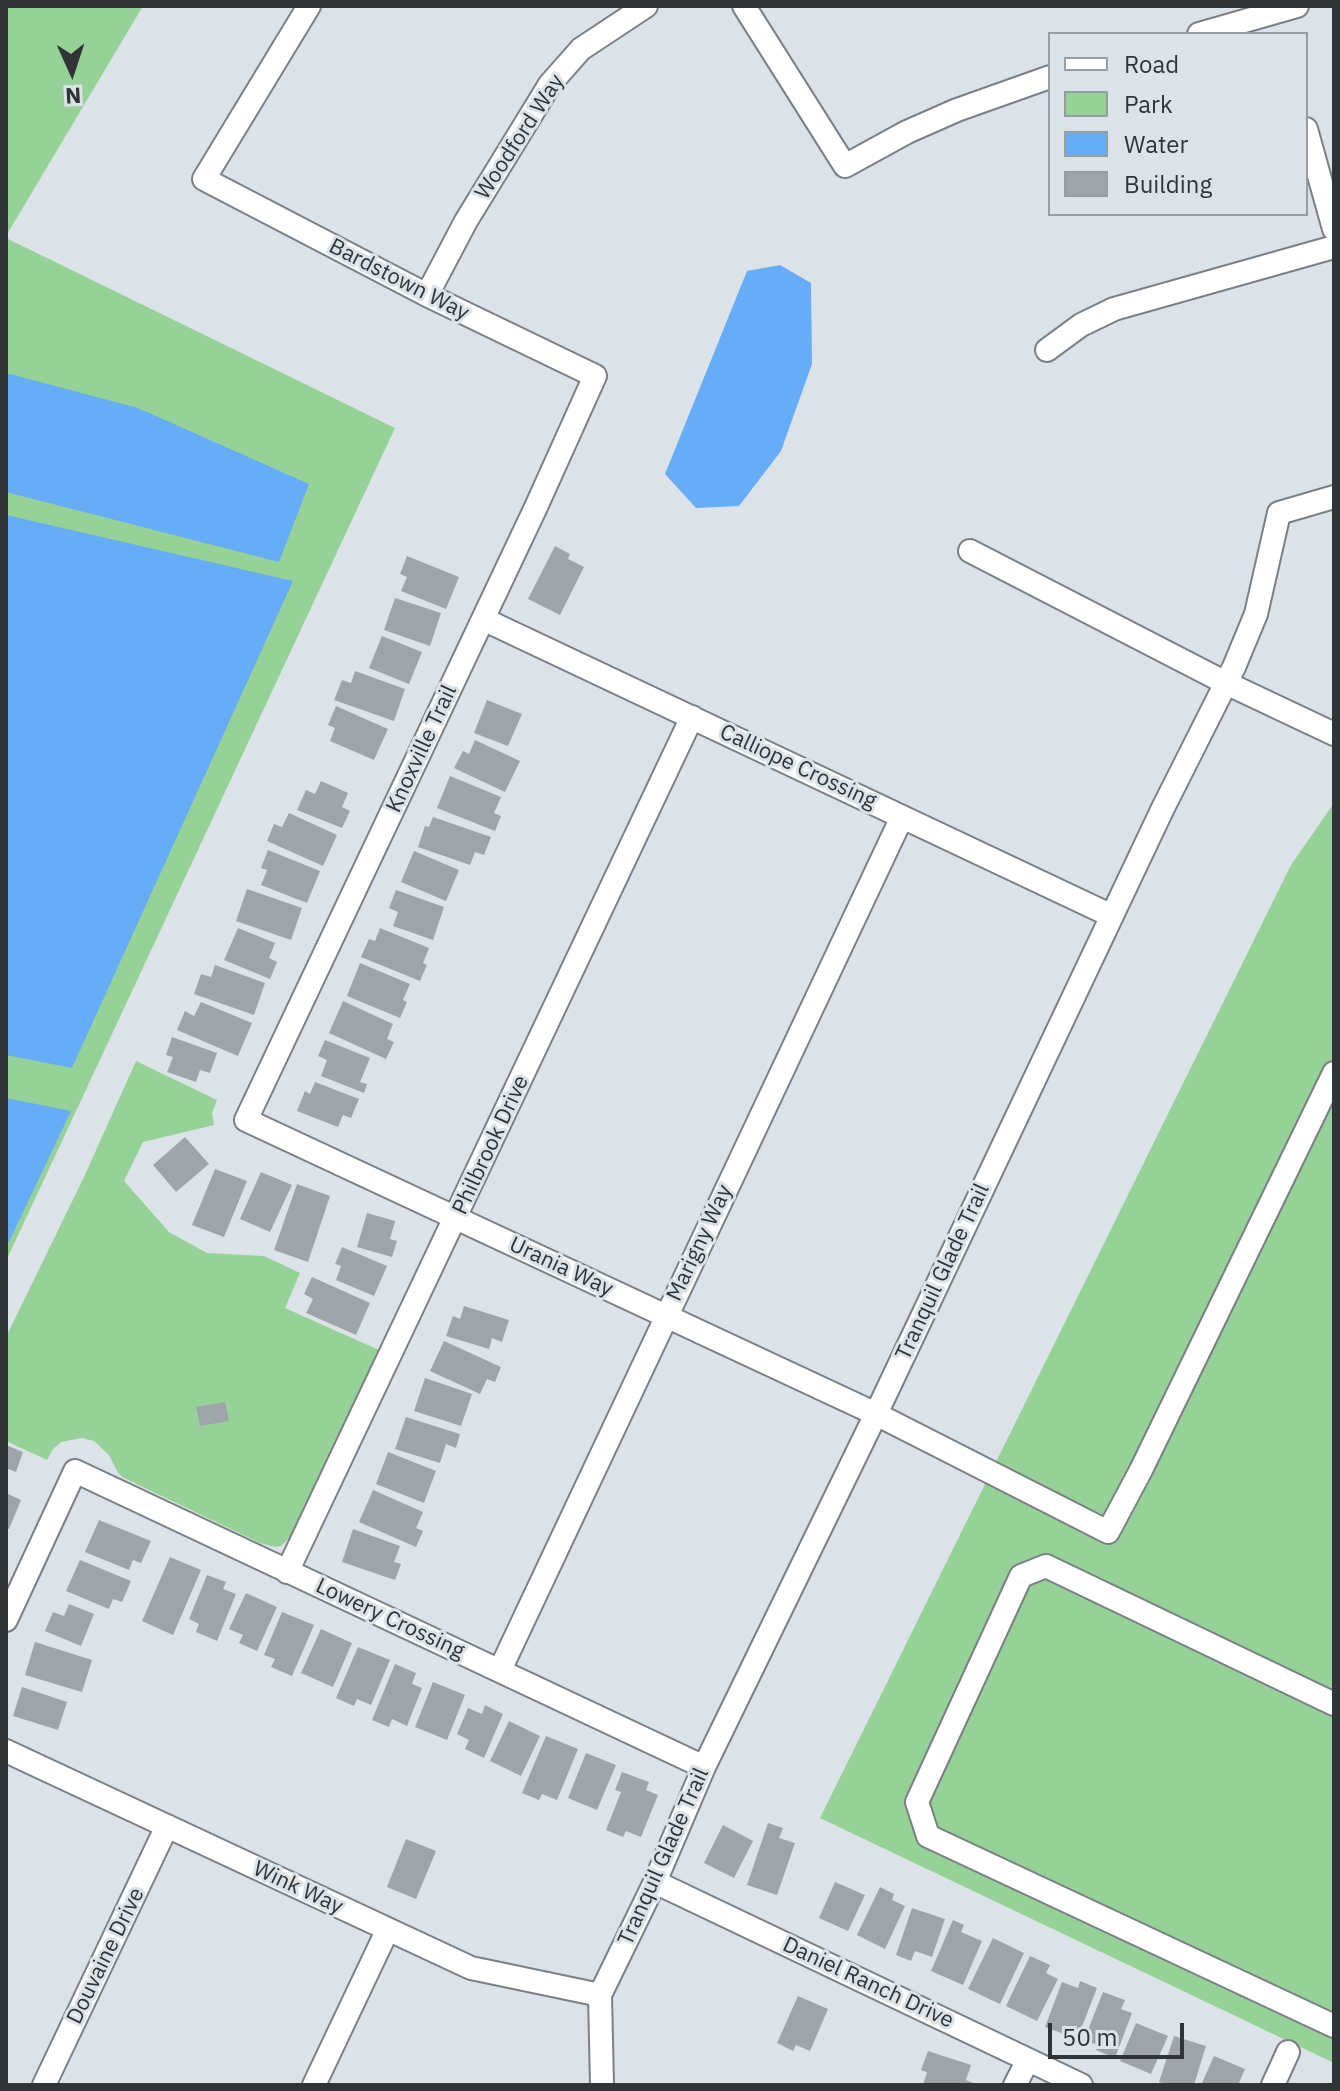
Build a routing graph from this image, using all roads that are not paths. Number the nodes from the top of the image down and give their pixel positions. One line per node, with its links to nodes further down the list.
1 (309, 6): 11 (street, Bardstown Way)
2 (646, 6): 11 (street, Woodford Way)
3 (744, 6): 7 (street)
4 (1297, 6): 5 (street)
5 (1275, 18): 6 (street)
6 (1208, 32)
7 (1048, 78)
8 (1308, 136): 9 (street)
9 (1334, 229)
10 (1334, 247): 12 (street)
11 (427, 295): 13 (street, Bardstown Way)
12 (1047, 350)
13 (595, 376): 16 (street, Knoxville Trail)
14 (1334, 497): 17 (street, Tranquil Glade Trail)
15 (970, 551): 17 (street)
16 (483, 619): 18 (street, Calliope Crossing); 23 (street, Knoxville Trail)
17 (1226, 683): 19 (street); 21 (street, Tranquil Glade Trail)
18 (692, 717): 20 (street, Calliope Crossing); 24 (street, Philbrook Drive)
19 (1334, 734)
20 (902, 817): 21 (street, Calliope Crossing); 25 (street, Marigny Way)
21 (1112, 916): 26 (street, Tranquil Glade Trail)
22 (1334, 1073): 26 (street, Urania Way)
23 (246, 1120): 24 (street, Urania Way)
24 (457, 1218): 25 (street, Urania Way); 27 (street, Philbrook Drive)
25 (666, 1316): 26 (street, Urania Way); 29 (street, Marigny Way)
26 (876, 1414): 32 (street, Tranquil Glade Trail)
27 (287, 1572): 28 (street, Lowery Crossing); 29 (street, Lowery Crossing)
28 (6, 1620)
29 (500, 1670): 32 (street, Lowery Crossing)
30 (1334, 1704): 37 (street)
31 (6, 1751): 33 (street, Wink Way)
32 (704, 1767): 34 (street, Tranquil Glade Trail)
33 (167, 1826): 35 (street, Wink Way); 40 (street, Douvaine Drive)
34 (655, 1882): 36 (street, Tranquil Glade Trail); 39 (street, Daniel Ranch Drive)
35 (387, 1931): 36 (street, Wink Way); 41 (street)
36 (600, 1995): 42 (street, Tranquil Glade Trail)
37 (1334, 2026)
38 (1288, 2052): 45 (street)
39 (1028, 2060): 43 (street); 44 (street, Daniel Ranch Drive)
40 (44, 2085)
41 (314, 2085)
42 (602, 2085)
43 (1015, 2085)
44 (1081, 2085)
45 (1273, 2085)

